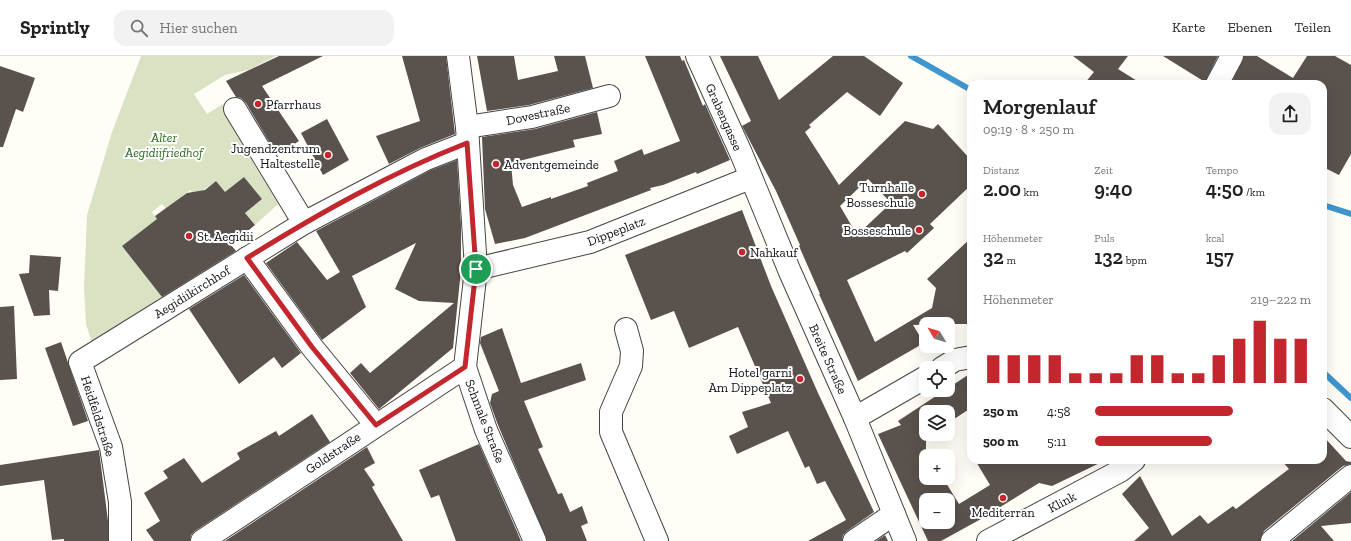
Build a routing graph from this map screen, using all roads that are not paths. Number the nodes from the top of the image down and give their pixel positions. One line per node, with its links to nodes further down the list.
1 (458, 56): 7 (street, Schmale Straße)
2 (696, 56): 8 (street, Grabengasse)
3 (1232, 56): 4 (street)
4 (1219, 80)
5 (609, 96): 7 (street, Dovestraße)
6 (235, 109): 9 (street)
7 (467, 135): 9 (street, Aegidiikirchhof); 11 (street, Schmale Straße)
8 (750, 178): 11 (street, Dippeplatz); 19 (street, Breite Straße)
9 (304, 223): 10 (street, Aegidiikirchhof)
10 (247, 258): 15 (street, Aegidiikirchhof); 20 (street)
11 (476, 269): 16 (street, Schmale Straße)
12 (626, 329): 28 (street)
13 (967, 358): 14 (street)
14 (953, 361)
15 (80, 362): 25 (street, Heidfeldstraße)
16 (465, 367): 20 (street, Goldstraße); 27 (street, Schmale Straße)
17 (919, 381): 19 (street)
18 (1327, 413): 21 (street)
19 (855, 418): 24 (street, Breite Straße)
20 (376, 425): 26 (street, Goldstraße)
21 (1351, 437)
22 (1129, 464): 31 (street, Klink)
23 (1351, 476): 32 (street)
24 (894, 514): 29 (street); 30 (street, Breite Straße)
25 (120, 541)
26 (202, 541)
27 (535, 541)
28 (657, 541)
29 (854, 541)
30 (905, 541)
31 (988, 541)
32 (1272, 541)

